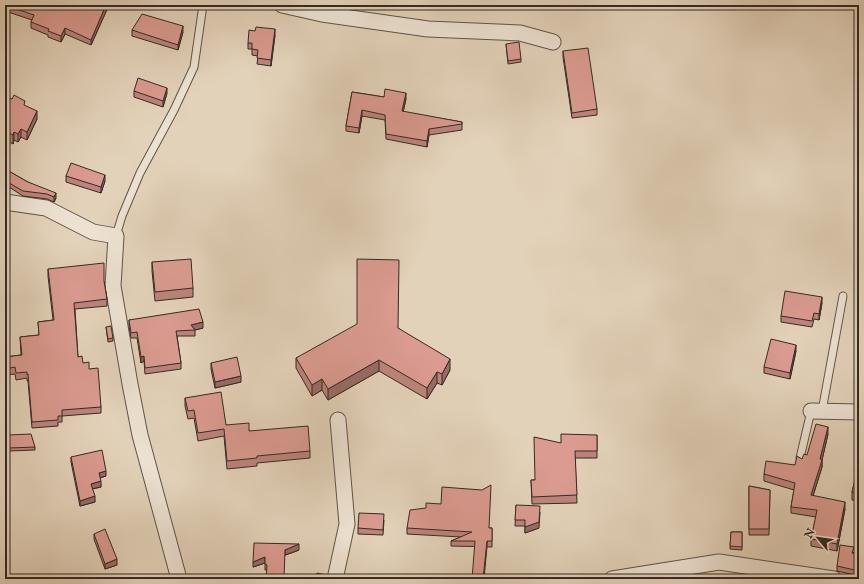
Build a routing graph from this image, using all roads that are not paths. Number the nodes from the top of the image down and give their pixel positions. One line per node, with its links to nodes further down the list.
1 (203, 5): 6 (lane)
2 (282, 5): 3 (street)
3 (339, 10): 4 (street)
4 (553, 42)
5 (5, 202): 6 (street)
6 (116, 236): 12 (street)
7 (842, 296): 8 (lane)
8 (816, 411): 9 (street); 11 (lane)
9 (859, 412)
10 (338, 420): 13 (street)
11 (800, 458)
12 (179, 579)
13 (335, 579)
14 (612, 579): 15 (street)
15 (834, 579)

